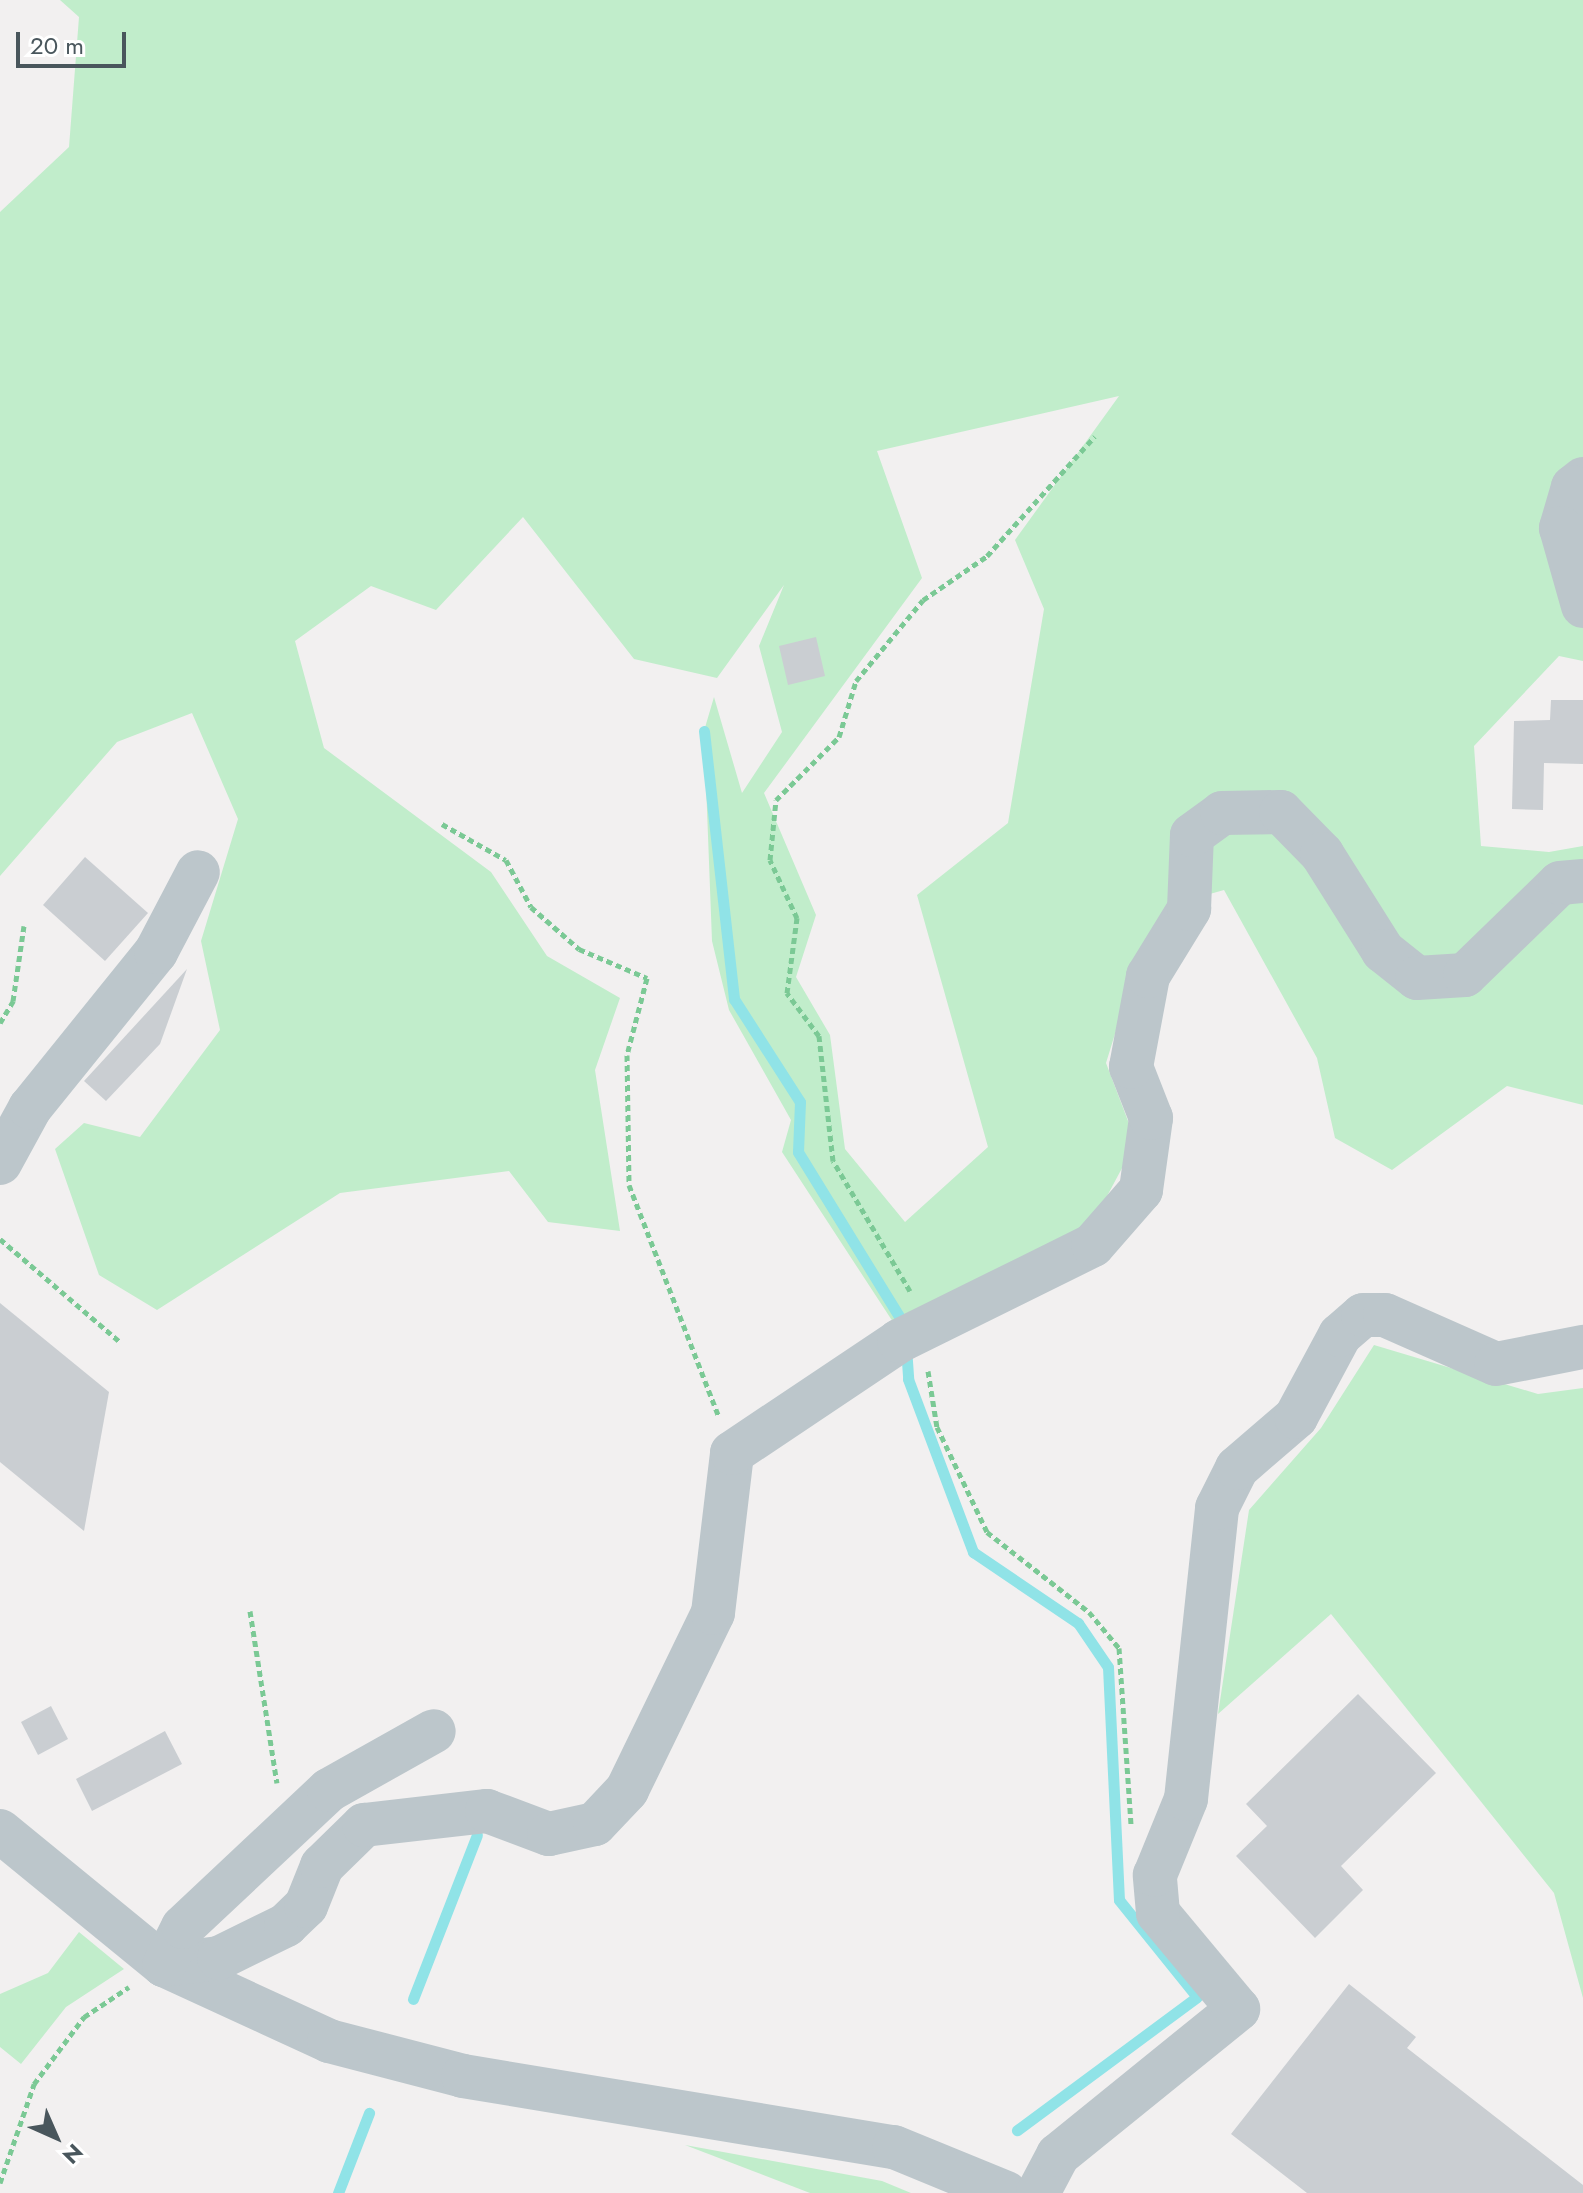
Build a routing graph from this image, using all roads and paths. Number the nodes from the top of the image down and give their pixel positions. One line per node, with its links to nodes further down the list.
1 (1095, 436): 11 (path)
2 (1583, 479): 3 (street)
3 (1583, 606)
4 (442, 824): 14 (path)
5 (198, 872): 9 (street)
6 (1583, 881): 11 (street)
7 (24, 926): 8 (path)
8 (0, 1023)
9 (0, 1163)
10 (0, 1239): 12 (path)
11 (910, 1335): 14 (street); 19 (path)
12 (120, 1342)
13 (1583, 1347): 23 (street)
14 (732, 1453): 20 (street)
15 (250, 1611): 18 (path)
16 (434, 1731): 18 (street)
17 (0, 1831): 20 (street)
18 (285, 1831): 20 (street)
19 (1132, 1834)
20 (164, 1965): 21 (path); 22 (street)
21 (0, 2183)
22 (1006, 2193)
23 (1038, 2193)

